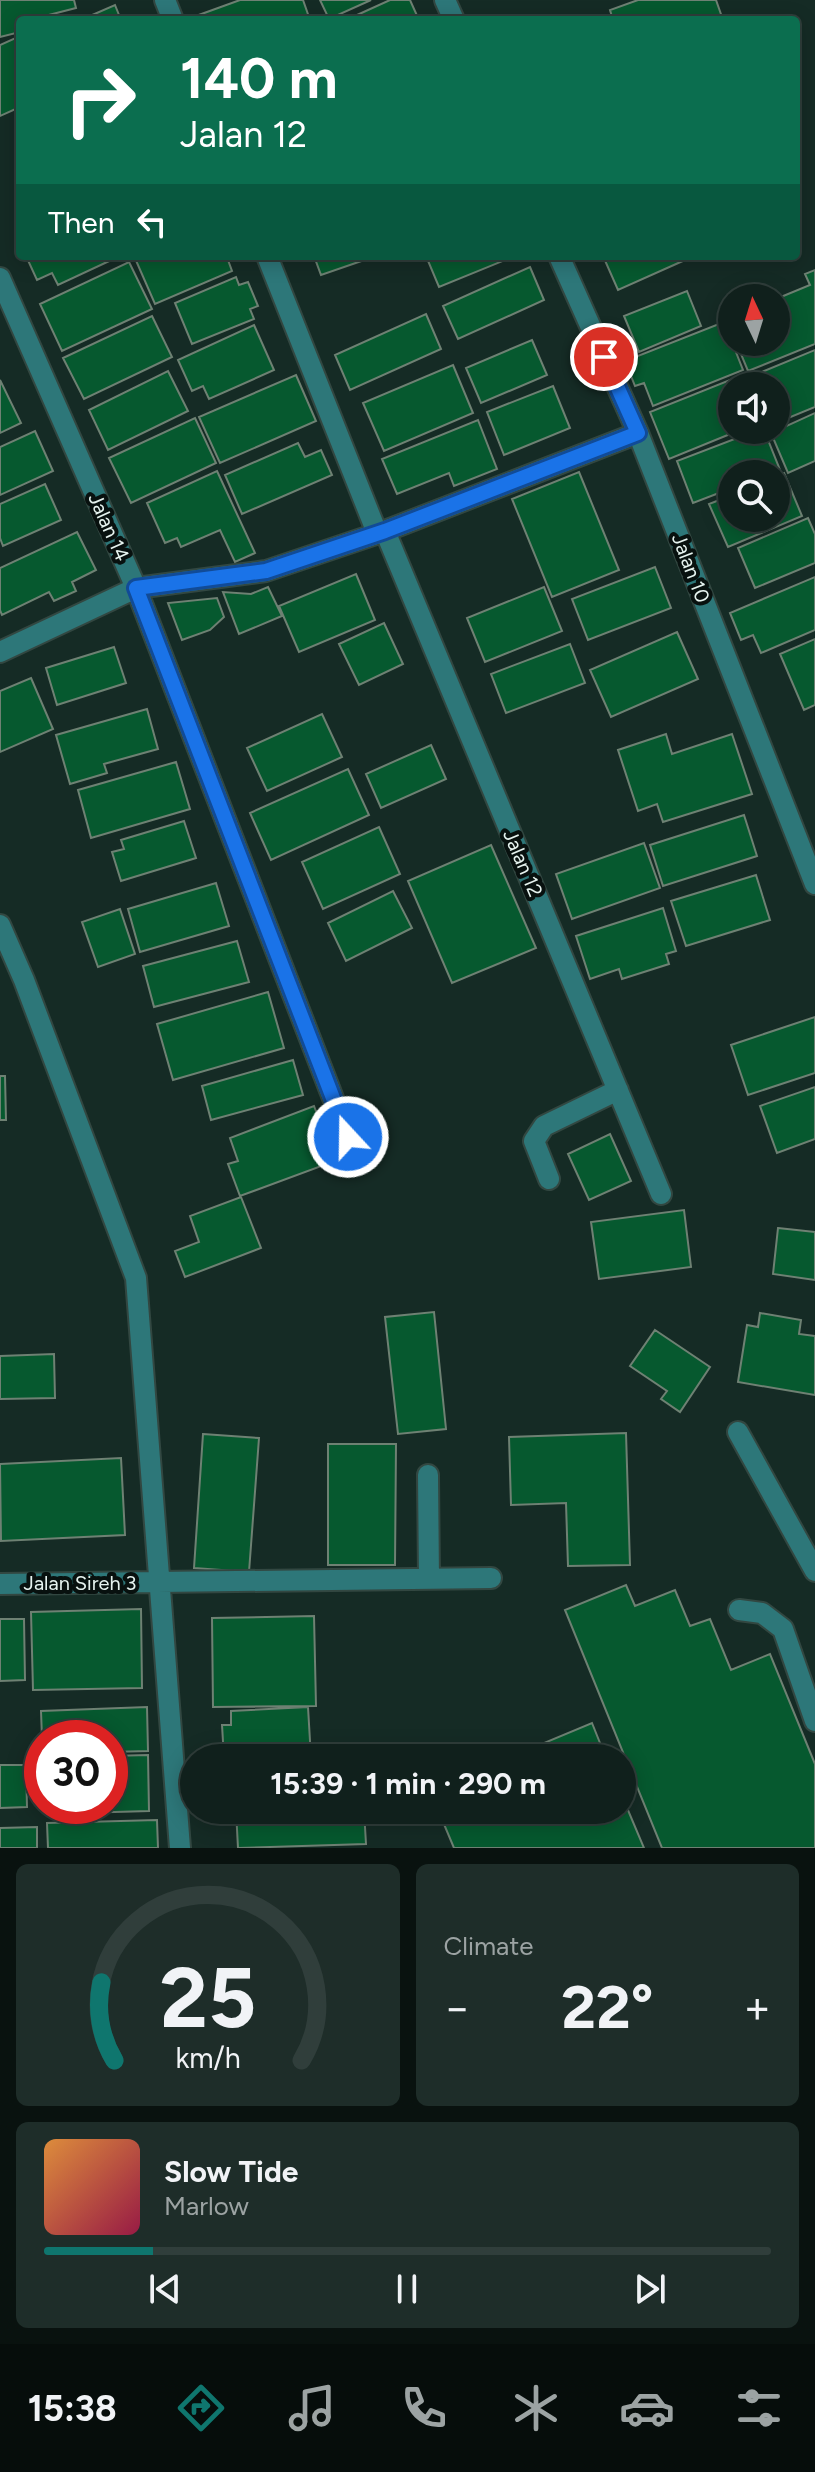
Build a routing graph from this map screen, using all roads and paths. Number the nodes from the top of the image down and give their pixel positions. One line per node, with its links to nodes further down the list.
1 (269, 260): 5 (street, Jalan 12)
2 (561, 260): 4 (street, Jalan 10)
3 (0, 278): 6 (street, Jalan 14)
4 (638, 433): 5 (street); 8 (street, Jalan 10)
5 (381, 532): 6 (street); 10 (street, Jalan 12)
6 (136, 588): 7 (street); 11 (street, Jalan 14)
7 (0, 652)
8 (815, 884)
9 (0, 925): 19 (street)
10 (618, 1090): 12 (street); 13 (street, Jalan 12)
11 (348, 1137)
12 (549, 1179)
13 (661, 1194)
14 (738, 1432): 16 (street)
15 (428, 1475): 18 (street)
16 (815, 1571)
17 (491, 1578): 18 (street, Jalan Sireh 3)
18 (429, 1579): 19 (street, Jalan Sireh 3)
19 (161, 1583): 20 (street, Jalan Sireh 3); 23 (street)
20 (0, 1584)
21 (739, 1610): 22 (street)
22 (815, 1721)
23 (180, 1848)

